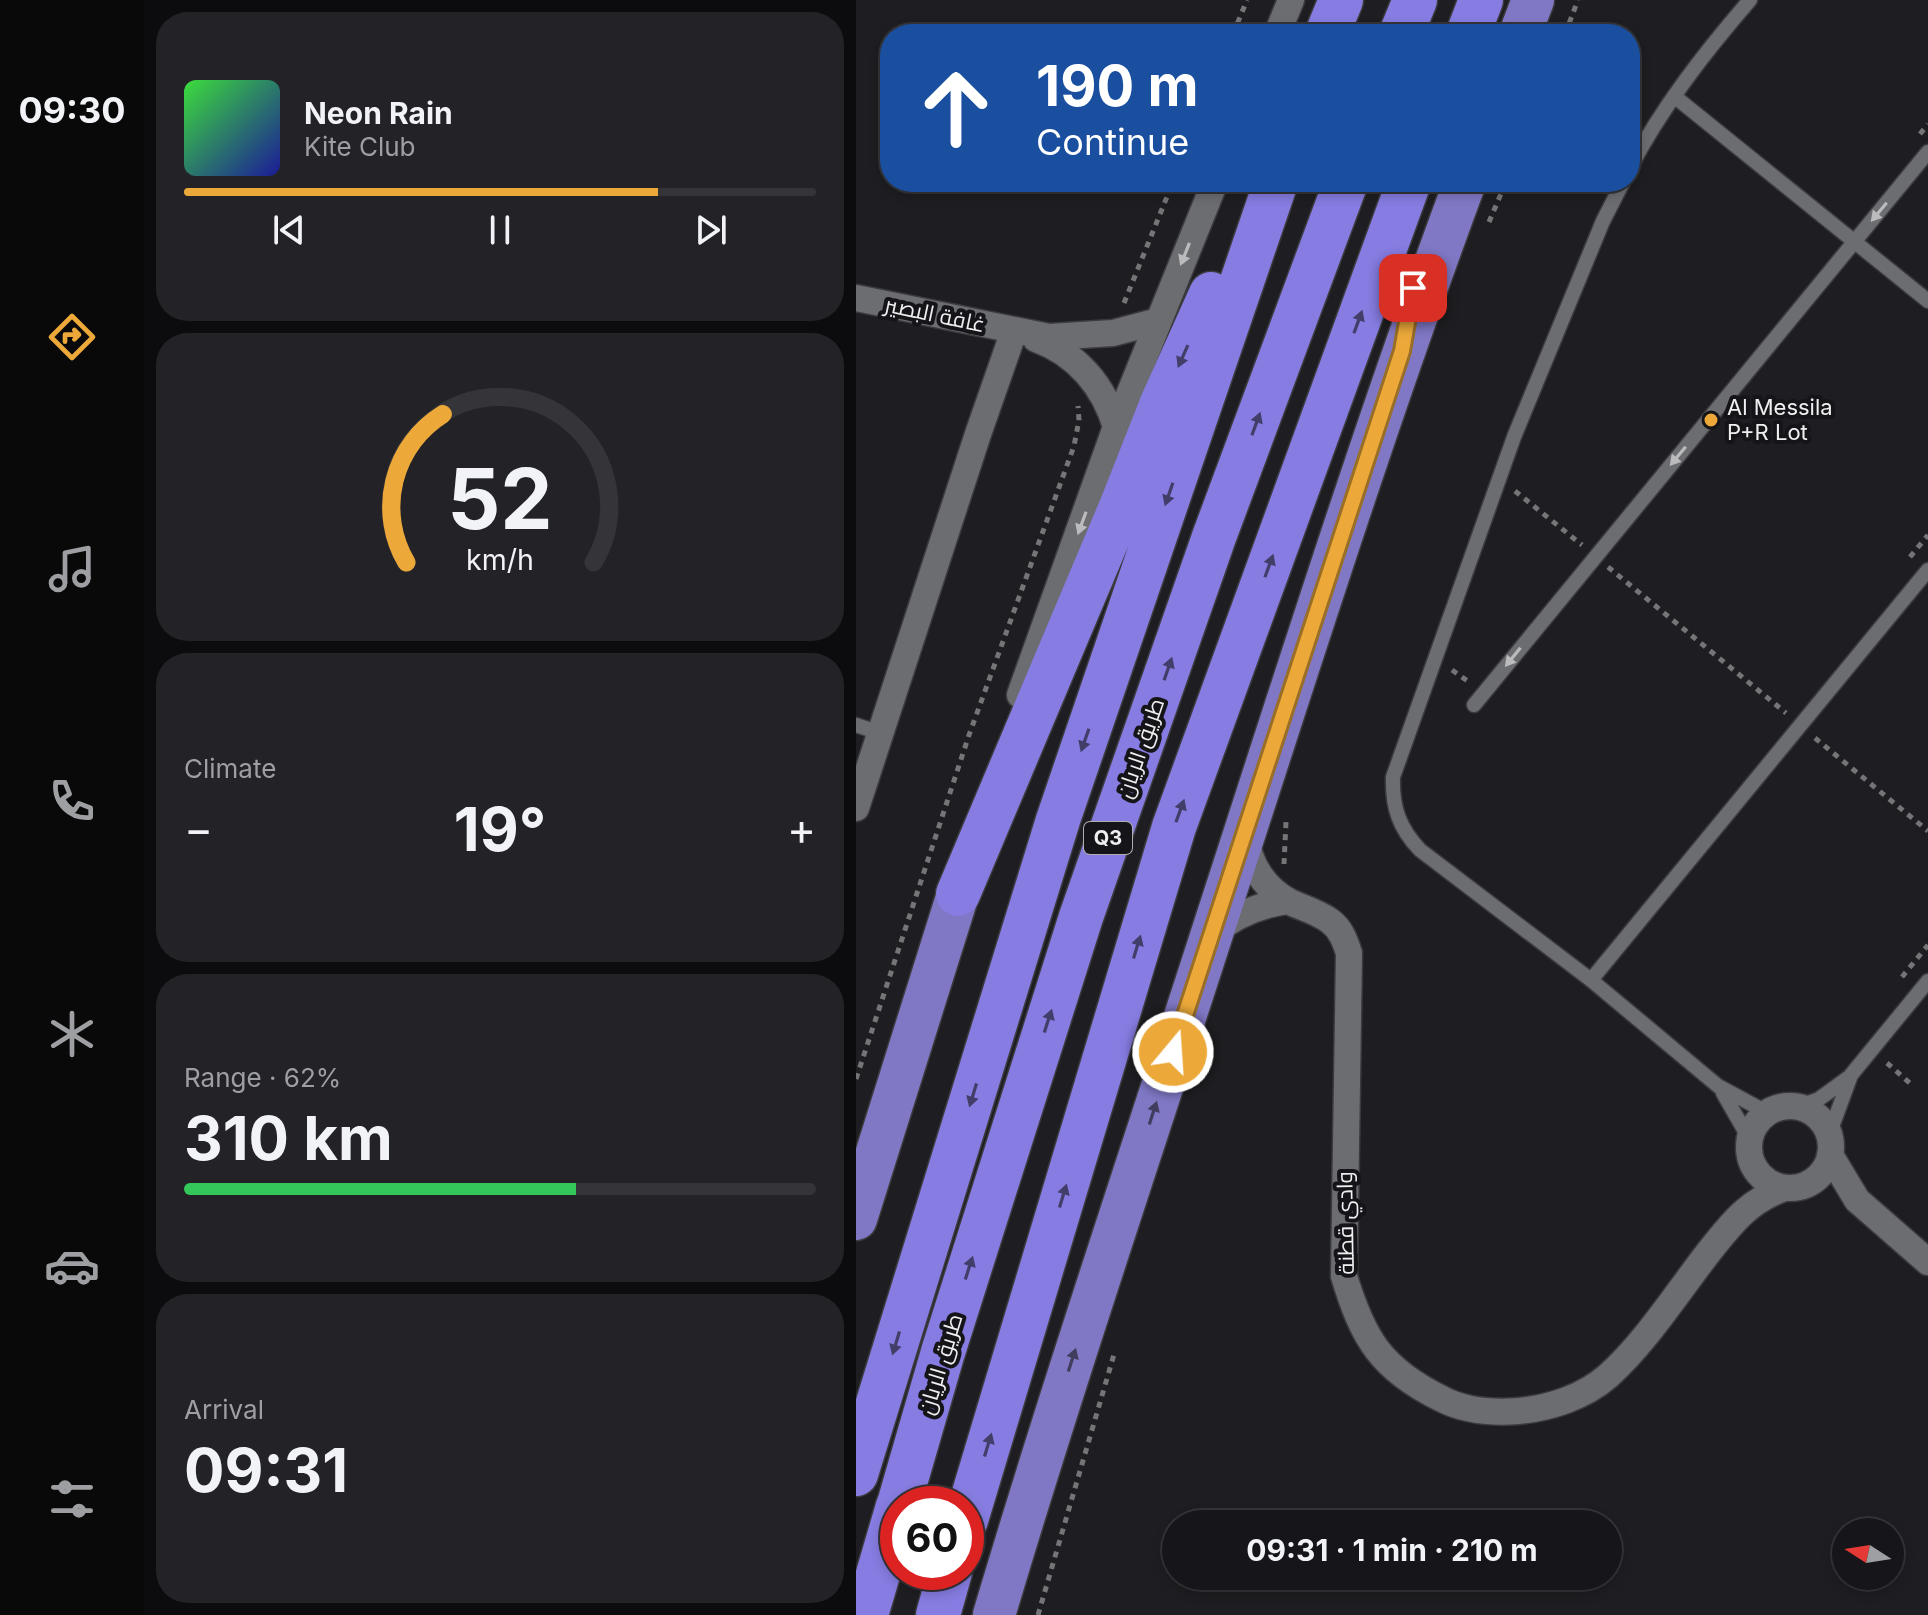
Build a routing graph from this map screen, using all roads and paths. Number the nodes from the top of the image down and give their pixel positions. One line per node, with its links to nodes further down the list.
1 (1247, 0): 9 (path)
2 (1291, 0): 10 (street)
3 (1415, 0): 11 (highway)
4 (1481, 0): 12 (highway)
5 (1505, 0): 13 (main road)
6 (1533, 0): 14 (main road)
7 (1578, 0): 15 (path)
8 (1750, 0): 16 (lane)
9 (1237, 24)
10 (1281, 24)
11 (1405, 24)
12 (1472, 24)
13 (1497, 24)
14 (1524, 24)
15 (1569, 24)
16 (1674, 96): 17 (lane); 28 (lane)
17 (1640, 152)
18 (1928, 152): 28 (lane, one-way to 28)
19 (1169, 192): 33 (path)
20 (1211, 192): 31 (street, one-way to 31)
21 (1256, 192): 51 (highway, one-way to 51)
22 (1273, 192): 70 (highway, Q3, one-way to 70)
23 (1342, 192): 71 (highway, طريق الريان / Q3, one-way to 23)
24 (1405, 192): 72 (highway, one-way to 24)
25 (1441, 192): 34 (main road)
26 (1461, 192): 34 (main road)
27 (1618, 192): 38 (lane)
28 (1855, 240): 30 (lane); 41 (lane, one-way to 41)
29 (856, 298): 32 (street, غافة البصير)
30 (1928, 301)
31 (1158, 321): 33 (street, غافة البصير); 36 (street)
32 (1014, 331): 33 (street, غافة البصير); 35 (street, غافة البصير); 47 (street)
33 (1113, 333)
34 (1402, 351): 49 (main road)
35 (1090, 376): 36 (street, غافة البصير); 58 (path)
36 (1116, 427): 51 (street, one-way to 51)
37 (1521, 478): 39 (path)
38 (1498, 481): 39 (path); 54 (lane)
39 (1515, 491): 40 (path); 41 (path)
40 (1510, 506)
41 (1595, 557): 45 (lane, one-way to 45); 46 (path)
42 (1928, 570): 46 (lane)
43 (1456, 655): 44 (path)
44 (1448, 678)
45 (1474, 705)
46 (1800, 726): 50 (path); 54 (lane)
47 (868, 729): 48 (street)
48 (856, 808)
49 (1246, 829): 52 (street, وادي قطنة); 53 (main road)
50 (1928, 831)
51 (958, 894): 66 (main road)
52 (1287, 901): 53 (street); 68 (street, وادي قطنة)
53 (1212, 934): 77 (main road, one-way to 53)
54 (1591, 980): 60 (lane)
55 (1928, 981): 57 (lane)
56 (1892, 1057): 59 (path)
57 (1851, 1075): 61 (lane); 63 (lane)
58 (856, 1079)
59 (1912, 1085)
60 (1718, 1086): 62 (lane); 64 (lane)
61 (1797, 1107): 62 (street); 63 (street)
62 (1768, 1113): 64 (street)
63 (1829, 1145): 65 (street); 67 (street)
64 (1751, 1153): 65 (street); 68 (street, وادي قطنة)
65 (1794, 1187): 67 (street); 68 (street, وادي قطنة)
66 (859, 1200)
67 (1869, 1212): 69 (street)
68 (1735, 1219)
69 (1928, 1262)
70 (856, 1474)
71 (904, 1486)
72 (976, 1486)
73 (880, 1567): 75 (highway, طريق الريان / Q3)
74 (945, 1590): 76 (highway)
75 (866, 1615)
76 (938, 1615)
77 (994, 1615)

